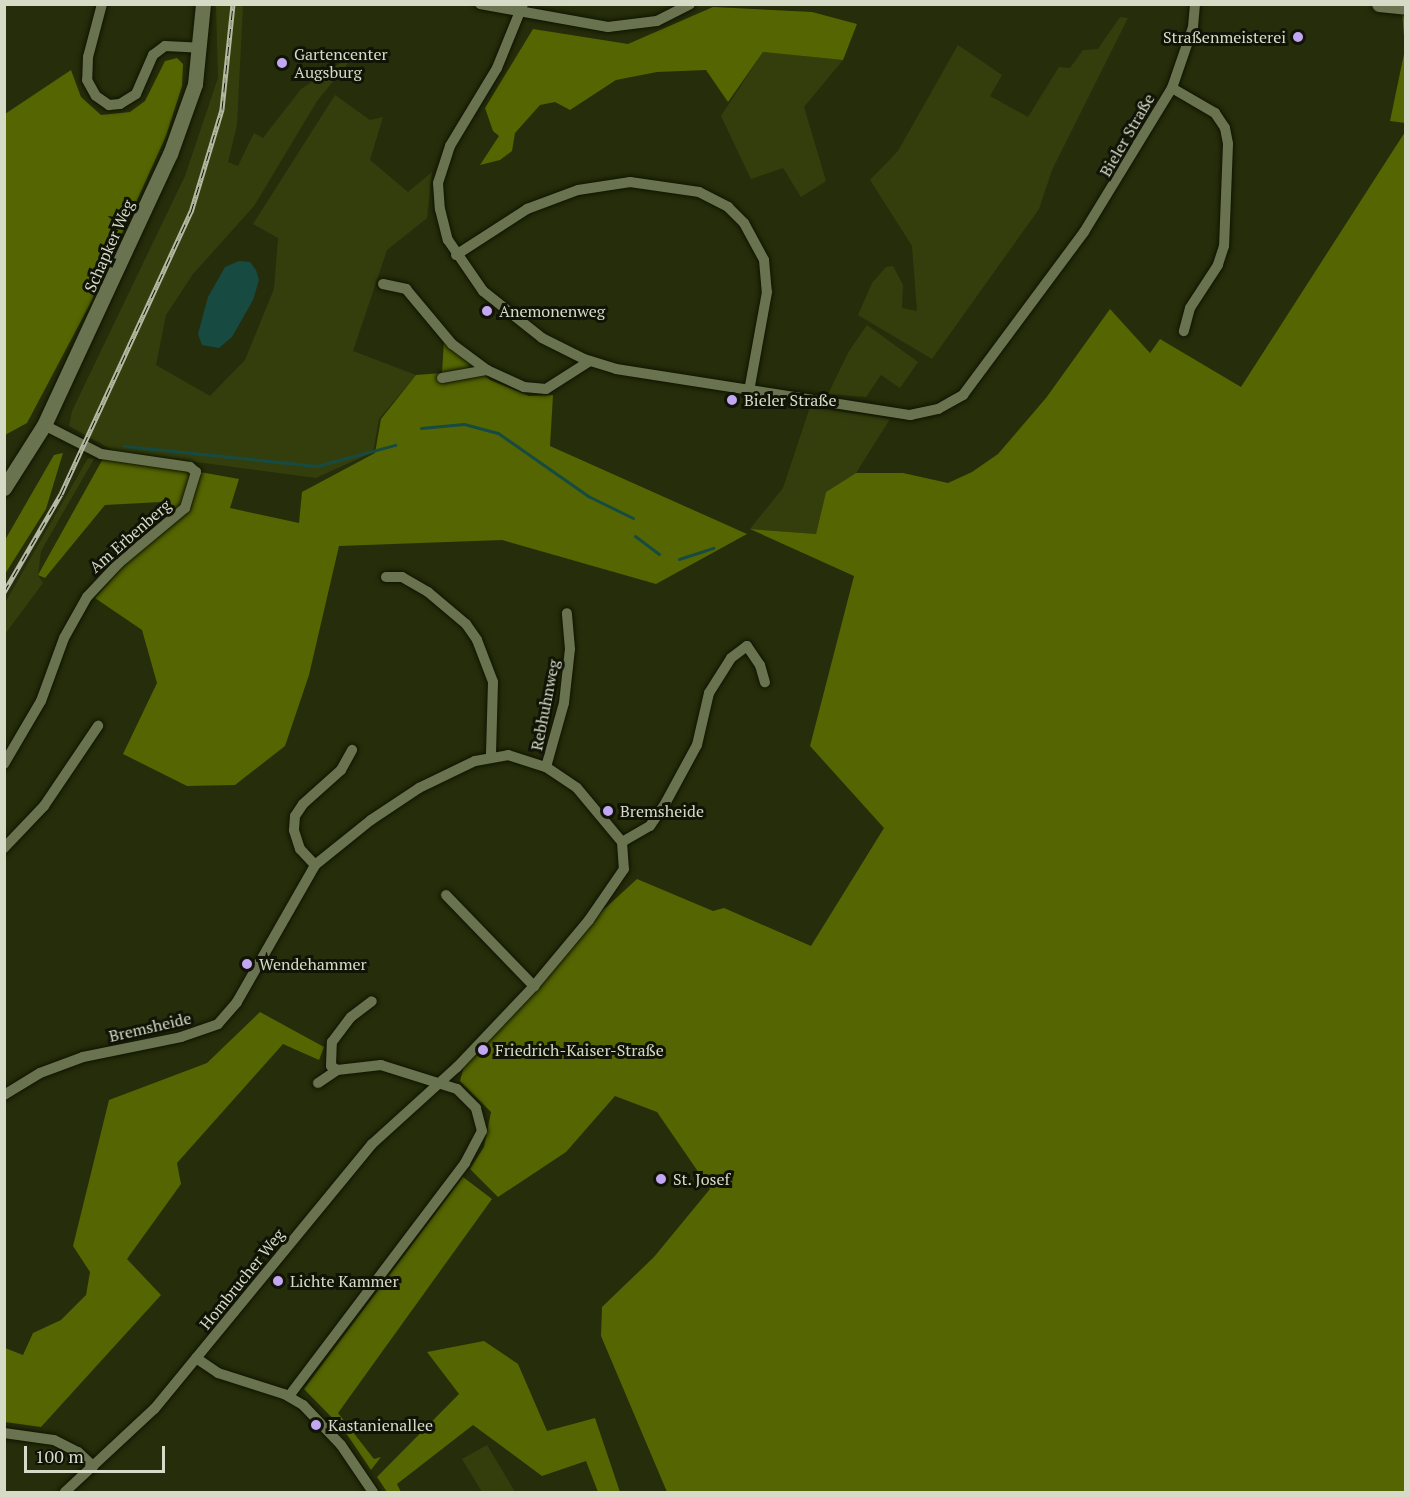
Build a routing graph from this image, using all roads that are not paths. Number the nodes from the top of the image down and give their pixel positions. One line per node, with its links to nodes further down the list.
1 (102, 4): 9 (street)
2 (203, 4): 9 (street, Schapker Weg)
3 (480, 4): 8 (street)
4 (690, 4): 8 (street)
5 (1195, 4): 10 (street, Bieler Straße)
6 (1380, 4): 7 (street)
7 (1406, 7)
8 (522, 8): 11 (street, Bieler Straße)
9 (200, 48): 18 (street, Schapker Weg)
10 (1172, 88): 13 (street); 17 (street, Bieler Straße)
11 (456, 255): 14 (street, Bieler Straße); 17 (street)
12 (383, 284): 15 (street)
13 (1184, 331)
14 (590, 361): 15 (street); 17 (street, Bieler Straße)
15 (487, 370): 16 (street)
16 (442, 378)
17 (750, 391)
18 (44, 425): 19 (street, Schapker Weg); 26 (street, Am Erbenberg)
19 (4, 488)
20 (386, 577): 25 (street)
21 (567, 613): 27 (street, Rebhuhnweg)
22 (765, 682): 28 (street)
23 (98, 726): 29 (street)
24 (351, 750): 30 (street)
25 (491, 755): 27 (street); 30 (street, Bremsheide)
26 (4, 764)
27 (546, 767): 28 (street)
28 (622, 842): 32 (street, Hombrucher Weg)
29 (4, 848)
30 (315, 865): 37 (street, Bremsheide)
31 (446, 895): 32 (street)
32 (534, 986): 35 (street, Hombrucher Weg)
33 (372, 1001): 34 (street)
34 (337, 1070): 35 (street); 36 (street)
35 (439, 1082): 38 (street, Hombrucher Weg); 39 (street)
36 (318, 1083)
37 (4, 1095)
38 (196, 1358): 39 (street); 41 (street, Hombrucher Weg)
39 (289, 1396): 43 (street)
40 (5, 1434): 41 (street)
41 (93, 1466): 42 (street, Hombrucher Weg)
42 (65, 1492)
43 (373, 1492)

